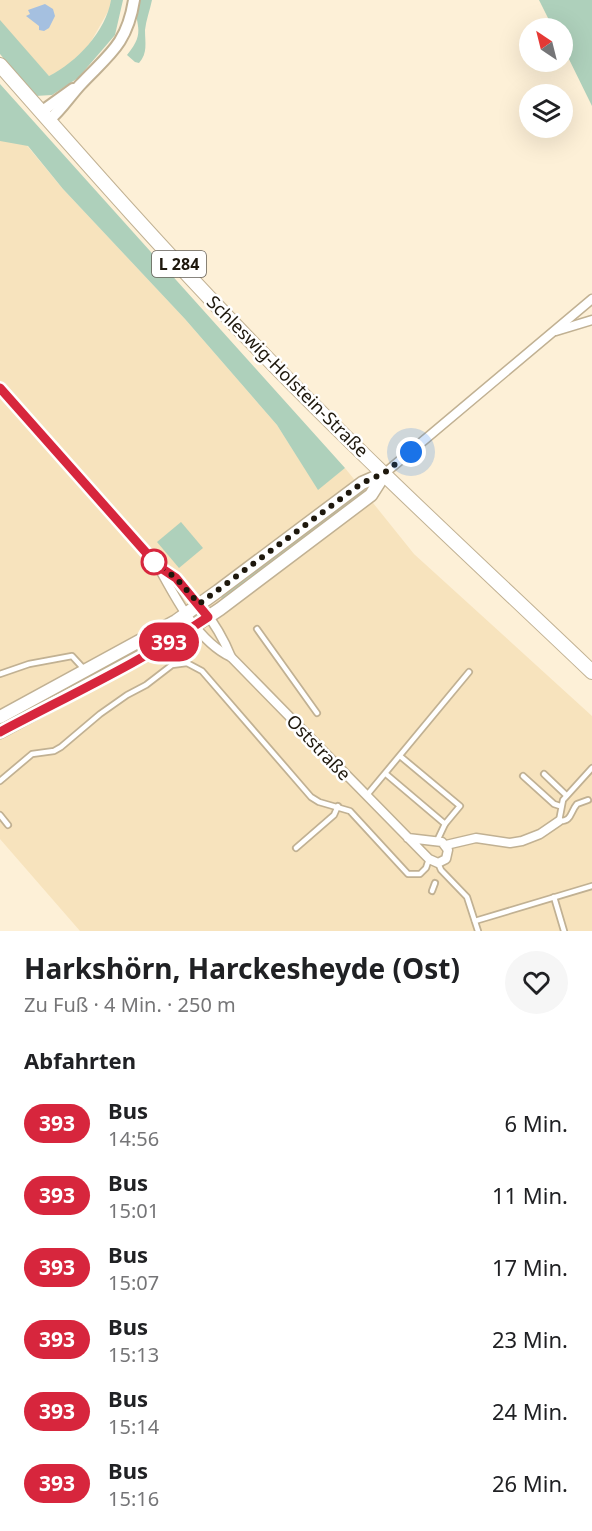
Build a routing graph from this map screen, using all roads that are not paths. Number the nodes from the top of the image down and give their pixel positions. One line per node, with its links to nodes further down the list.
1 (134, 0): 3 (street)
2 (0, 65): 3 (main road, Schleswig-Holstein-Straße / L 284)
3 (45, 116): 8 (main road, Schleswig-Holstein-Straße / L 284)
4 (592, 299): 6 (street)
5 (592, 320): 6 (street)
6 (553, 332): 8 (street)
7 (0, 388): 9 (street, Oststraße)
8 (384, 473): 10 (main road); 12 (main road); 18 (main road, Schleswig-Holstein-Straße / L 284)
9 (158, 566): 10 (street, Oststraße); 11 (street, Oststraße)
10 (199, 604): 11 (main road); 12 (street, Oststraße)
11 (187, 613): 13 (street, Oststraße); 16 (main road)
12 (208, 617): 13 (main road); 15 (street, Oststraße)
13 (195, 626): 15 (street, Oststraße); 22 (main road)
14 (257, 629): 20 (lane)
15 (231, 657): 29 (street, Oststraße)
16 (86, 671): 19 (lane); 21 (main road)
17 (469, 672): 23 (lane)
18 (592, 672)
19 (0, 674)
20 (317, 713)
21 (0, 717)
22 (0, 732)
23 (400, 756): 25 (lane); 36 (lane)
24 (592, 768): 30 (lane)
25 (386, 774): 29 (lane); 36 (lane)
26 (544, 774): 30 (lane)
27 (523, 776): 33 (lane)
28 (0, 781): 32 (lane)
29 (367, 795): 38 (street, Oststraße)
30 (566, 795): 33 (lane)
31 (588, 800): 35 (lane)
32 (338, 806): 41 (lane); 42 (lane)
33 (561, 806): 35 (lane)
34 (0, 815): 37 (lane)
35 (559, 821): 40 (street)
36 (445, 824): 39 (lane)
37 (8, 825)
38 (408, 838): 39 (street); 42 (street, Oststraße)
39 (437, 841): 40 (street)
40 (446, 845): 42 (street)
41 (296, 848)
42 (434, 861): 47 (lane)
43 (435, 883): 45 (lane)
44 (592, 885): 46 (lane)
45 (432, 891)
46 (554, 897): 47 (lane); 49 (lane)
47 (475, 921): 48 (lane)
48 (478, 931)
49 (564, 931)

